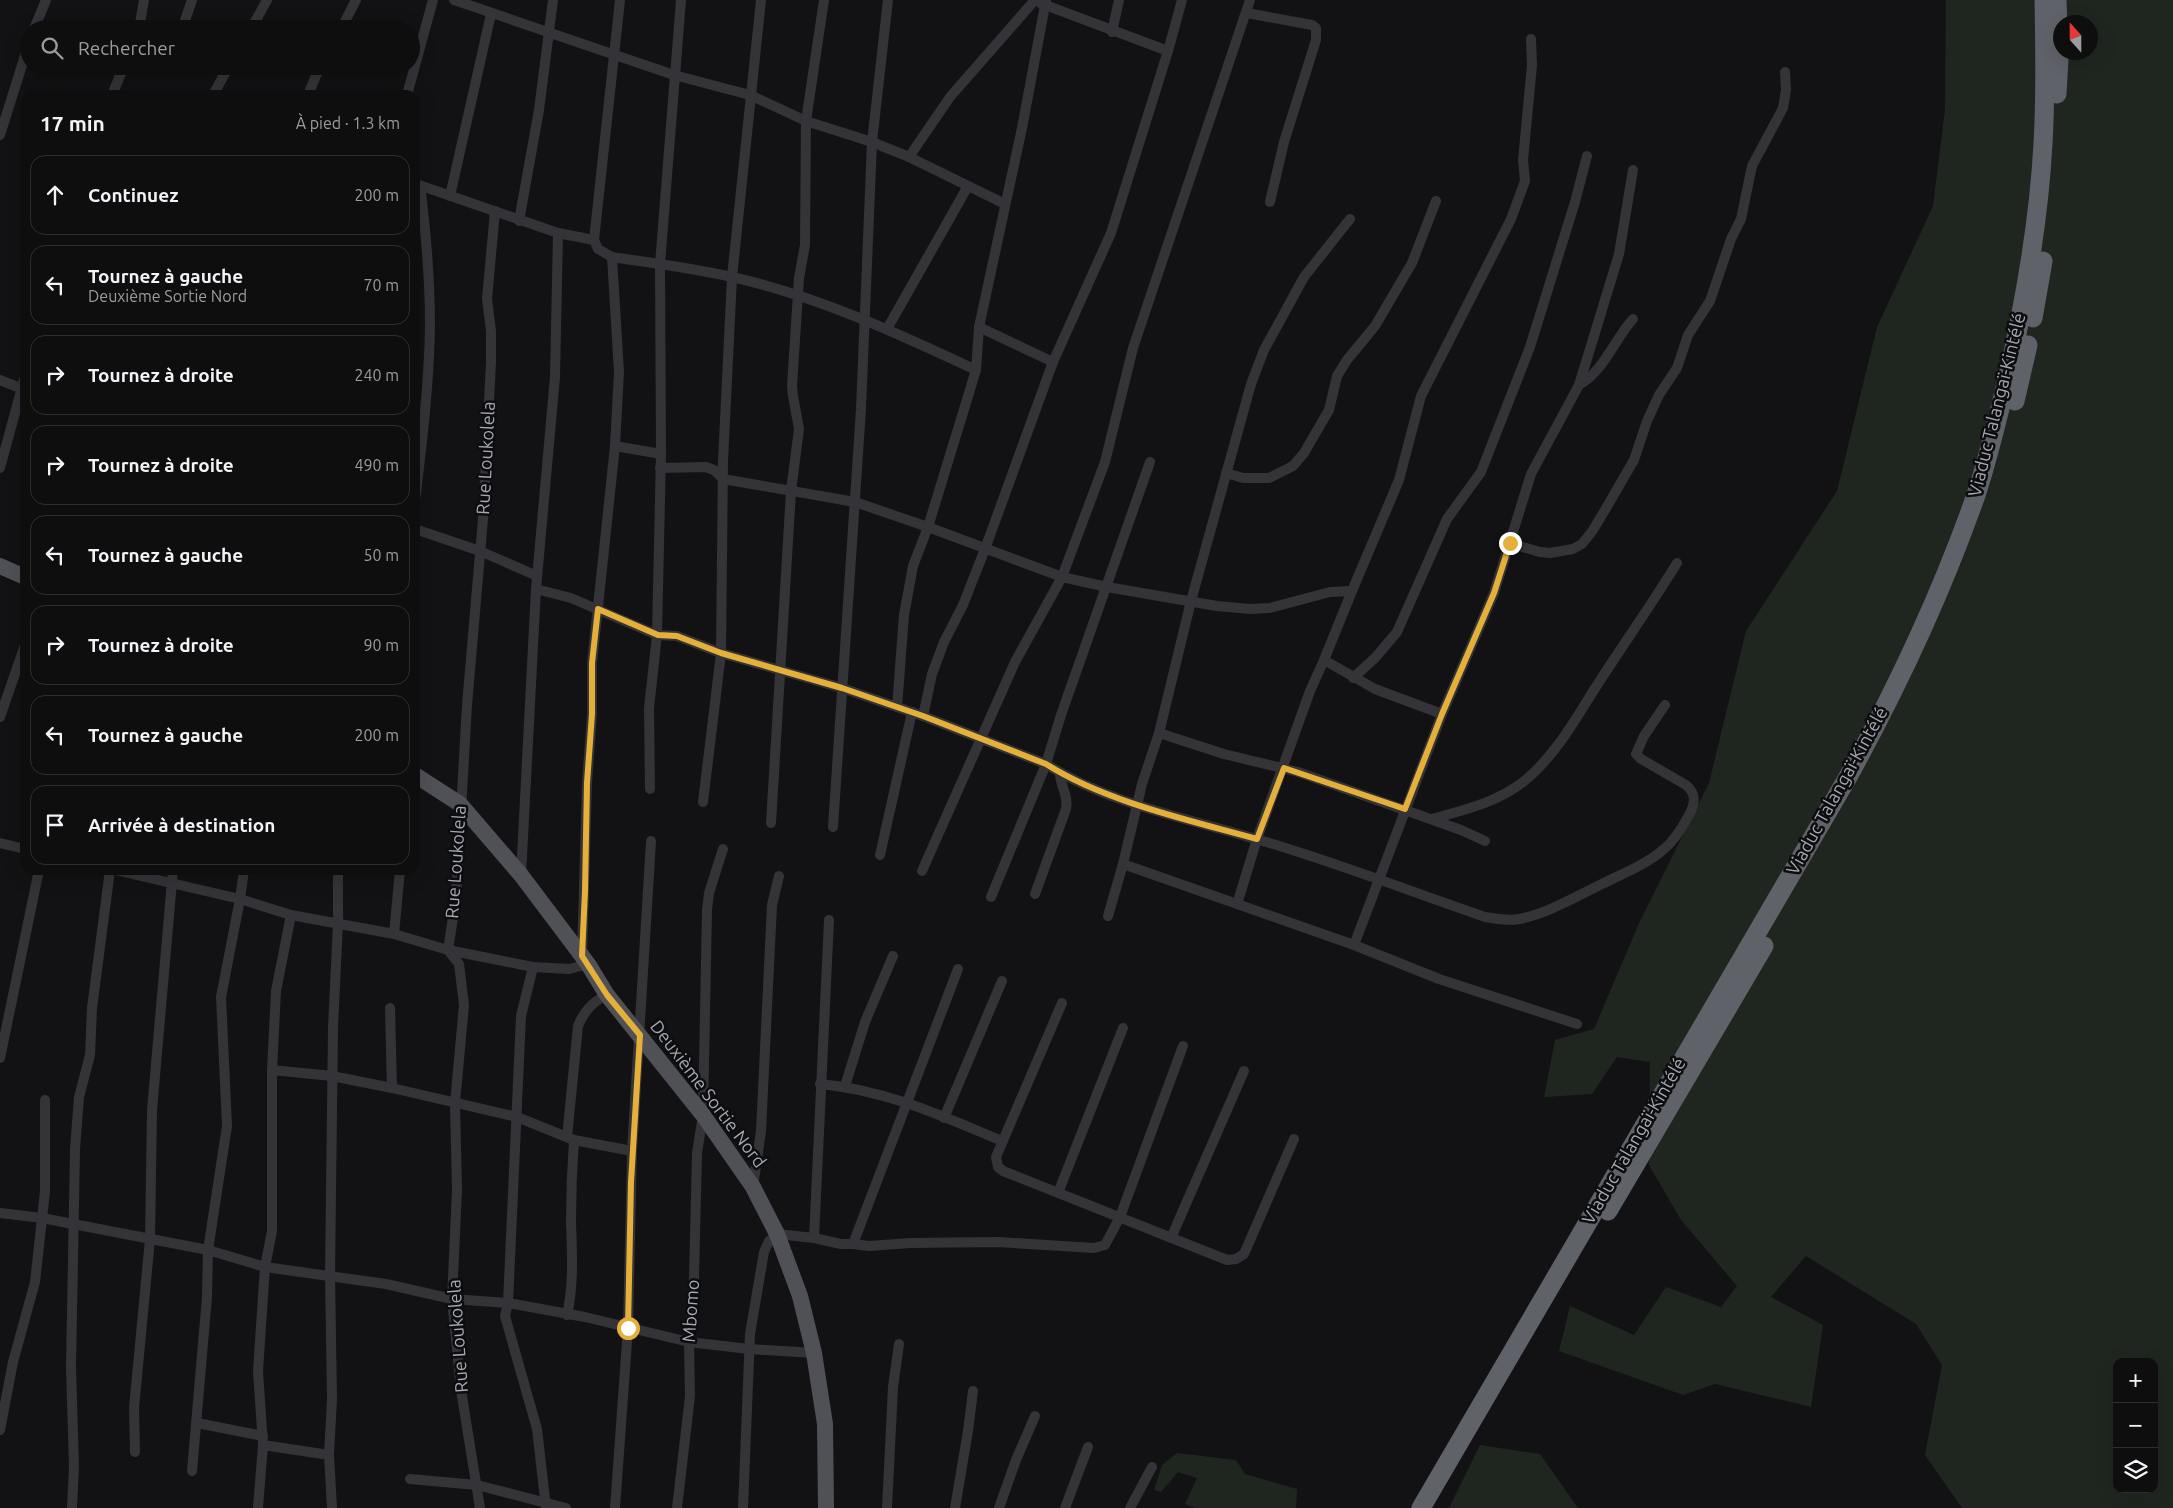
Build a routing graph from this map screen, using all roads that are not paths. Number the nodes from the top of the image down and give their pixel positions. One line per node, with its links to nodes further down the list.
1 (46, 0): 22 (street)
2 (144, 0): 23 (street)
3 (192, 0): 24 (street)
4 (267, 0): 25 (street)
5 (356, 0): 26 (street)
6 (433, 0): 30 (street)
7 (454, 0): 20 (street)
8 (553, 0): 28 (street)
9 (620, 0): 32 (street)
10 (681, 0): 39 (street)
11 (761, 0): 44 (street)
12 (824, 0): 46 (street)
13 (888, 0): 48 (street)
14 (1119, 0): 27 (street)
15 (1182, 0): 31 (street)
16 (1250, 0): 21 (street)
17 (2044, 0): 239 (highway, Viaduc Talangaï-Kintélé)
18 (2057, 0): 240 (highway, Viaduc Talangaï-Kintélé)
19 (1039, 1): 27 (street); 50 (street); 58 (street)
20 (485, 8): 28 (street); 54 (street)
21 (1247, 13): 57 (street); 97 (street)
22 (38, 20)
23 (141, 20)
24 (185, 20)
25 (257, 20)
26 (346, 20)
27 (1112, 32): 31 (street)
28 (550, 34): 32 (street); 61 (street)
29 (1531, 39): 100 (street)
30 (420, 48)
31 (1168, 51): 72 (street)
32 (613, 55): 39 (street); 63 (street)
33 (20, 66): 45 (street)
34 (1785, 72): 90 (street)
35 (120, 75): 40 (street)
36 (225, 75): 41 (street)
37 (316, 75): 42 (street)
38 (412, 75): 43 (street)
39 (674, 75): 44 (street); 65 (street)
40 (114, 90)
41 (218, 90)
42 (310, 90)
43 (408, 90)
44 (750, 95): 46 (street); 66 (street)
45 (3, 109): 47 (street)
46 (806, 121): 48 (street); 67 (street)
47 (0, 135)
48 (872, 142): 50 (street); 68 (street)
49 (1587, 156): 108 (street)
50 (909, 157): 53 (street)
51 (1633, 170): 75 (street)
52 (420, 186): 54 (street)
53 (968, 186): 58 (street); 71 (street)
54 (450, 196): 59 (street)
55 (420, 197): 80 (street)
56 (1436, 201): 84 (street)
57 (1270, 202)
58 (1004, 204): 70 (street)
59 (495, 211): 61 (street); 92 (street, Rue Loukolela)
60 (1350, 219): 84 (street)
61 (519, 221): 62 (street)
62 (558, 233): 63 (street); 96 (street)
63 (594, 240): 64 (street)
64 (612, 257): 65 (street); 78 (street)
65 (660, 264): 66 (street); 79 (street)
66 (732, 277): 67 (street); 85 (street)
67 (798, 296): 68 (street); 86 (street)
68 (864, 319): 71 (street); 87 (street)
69 (1633, 319): 75 (street)
70 (979, 327): 72 (street); 73 (street)
71 (887, 329): 73 (street)
72 (1053, 362): 91 (street)
73 (976, 370): 88 (street)
74 (0, 380): 76 (street)
75 (1579, 385): 90 (street)
76 (20, 388)
77 (20, 399): 82 (street)
78 (615, 446): 79 (street); 102 (street)
79 (661, 454): 83 (street)
80 (420, 459)
81 (1150, 462): 98 (street)
82 (0, 468)
83 (660, 468): 85 (street); 103 (street)
84 (1226, 473): 101 (street)
85 (723, 479): 86 (street); 104 (street)
86 (791, 491): 87 (street); 107 (street)
87 (855, 502): 88 (street); 109 (street)
88 (928, 526): 91 (street); 111 (street)
89 (420, 531): 92 (street)
90 (1510, 543): 113 (street)
91 (985, 549): 97 (street); 114 (street)
92 (480, 551): 96 (street); 124 (street, Rue Loukolela)
93 (1677, 563): 127 (street)
94 (0, 566): 95 (main road)
95 (20, 575)
96 (537, 576): 99 (street)
97 (1062, 577): 98 (street); 117 (street)
98 (1107, 587): 101 (street); 118 (street)
99 (536, 590): 102 (street); 146 (street)
100 (1352, 591): 101 (street); 106 (street)
101 (1191, 601): 116 (street)
102 (598, 609): 103 (street); 162 (street)
103 (658, 635): 104 (street); 122 (street)
104 (721, 653): 107 (street); 123 (street)
105 (20, 659): 115 (street)
106 (1324, 660): 108 (street); 119 (street)
107 (780, 671): 109 (street); 128 (street)
108 (1353, 678): 113 (street)
109 (842, 688): 111 (street); 129 (street)
110 (1665, 705): 148 (street)
111 (896, 707): 112 (street)
112 (912, 712): 114 (street); 136 (street)
113 (1442, 714): 126 (street)
114 (923, 716): 117 (street)
115 (0, 717)
116 (1159, 733): 119 (street); 125 (street)
117 (981, 740): 118 (street); 138 (street)
118 (1046, 764): 120 (street); 151 (street)
119 (1284, 768): 126 (street); 130 (street)
120 (1060, 773): 125 (street); 150 (street)
121 (420, 778): 124 (main road, Deuxième Sortie Nord)
122 (650, 789)
123 (703, 802)
124 (460, 804): 146 (main road, Deuxième Sortie Nord); 160 (street, Rue Loukolela)
125 (1138, 806): 130 (street); 137 (street)
126 (1405, 809): 127 (street); 148 (street)
127 (1432, 820): 132 (street)
128 (771, 823)
129 (833, 827)
130 (1257, 839): 148 (street); 153 (street)
131 (651, 841): 171 (street)
132 (1485, 841)
133 (0, 843): 134 (street)
134 (20, 848)
135 (724, 849): 183 (street, Mbomo)
136 (880, 855)
137 (1124, 864): 153 (street); 155 (street)
138 (922, 871)
139 (38, 875): 173 (street)
140 (109, 875): 195 (street)
141 (136, 875): 149 (street)
142 (172, 875): 149 (street)
143 (243, 875): 152 (street)
144 (338, 875): 157 (street)
145 (400, 875): 158 (street)
146 (521, 875): 162 (main road, Deuxième Sortie Nord)
147 (779, 876): 190 (street)
148 (1379, 880): 159 (street)
149 (170, 883): 152 (street); 199 (street)
150 (1035, 894)
151 (991, 897)
152 (240, 899): 154 (street); 201 (street)
153 (1237, 904): 159 (street)
154 (291, 915): 157 (street); 174 (street)
155 (1108, 916)
156 (829, 920): 177 (street)
157 (338, 923): 158 (street); 176 (street)
158 (394, 934): 160 (street)
159 (1354, 945): 169 (street)
160 (448, 950): 163 (street); 182 (street, Rue Loukolela)
161 (893, 956): 178 (street)
162 (585, 960): 163 (street); 166 (main road, Deuxième Sortie Nord)
163 (533, 967): 184 (street)
164 (958, 969): 181 (street)
165 (1002, 981): 185 (street)
166 (607, 995): 171 (main road, Deuxième Sortie Nord); 186 (street)
167 (1062, 1003): 188 (street)
168 (390, 1008): 179 (street)
169 (1577, 1024)
170 (1123, 1028): 191 (street)
171 (640, 1035): 183 (main road, Deuxième Sortie Nord); 189 (street)
172 (1183, 1046): 193 (street)
173 (0, 1058)
174 (272, 1070): 176 (street); 202 (street)
175 (1244, 1071): 198 (street)
176 (332, 1076): 179 (street); 203 (street)
177 (820, 1084): 178 (street); 197 (street)
178 (845, 1086): 181 (street)
179 (392, 1088): 182 (street)
180 (45, 1100): 194 (street)
181 (906, 1102): 185 (street); 200 (street)
182 (455, 1103): 184 (street); 204 (street, Rue Loukolela)
183 (702, 1115): 190 (main road, Deuxième Sortie Nord); 208 (street, Mbomo)
184 (517, 1117): 186 (street); 205 (street)
185 (944, 1118): 188 (street)
186 (570, 1138): 189 (street); 206 (street)
187 (1294, 1139): 198 (street)
188 (1002, 1140): 191 (street)
189 (632, 1150): 207 (street)
190 (753, 1187): 196 (main road, Deuxième Sortie Nord)
191 (1058, 1193): 193 (street)
192 (0, 1213): 194 (street)
193 (1120, 1217): 198 (street); 200 (street)
194 (42, 1218): 195 (street); 215 (street)
195 (74, 1225): 199 (street); 225 (street)
196 (776, 1234): 197 (street); 210 (street); 211 (main road, Deuxième Sortie Nord)
197 (814, 1238): 200 (street)
198 (1171, 1238)
199 (150, 1239): 201 (street); 218 (street)
200 (853, 1244)
201 (208, 1250): 202 (street); 214 (street)
202 (265, 1267): 203 (street); 216 (street)
203 (330, 1275): 204 (street); 219 (street)
204 (452, 1300): 205 (street); 223 (street, Rue Loukolela)
205 (508, 1303): 206 (street); 224 (street)
206 (567, 1315): 207 (street)
207 (628, 1328): 208 (street); 230 (street)
208 (688, 1342): 210 (street); 231 (street, Mbomo)
209 (899, 1344): 234 (street)
210 (749, 1349): 211 (street); 232 (street)
211 (814, 1353): 233 (main road, Deuxième Sortie Nord)
212 (973, 1392): 235 (street)
213 (1035, 1416): 236 (street)
214 (197, 1424): 216 (street); 221 (street)
215 (0, 1430)
216 (263, 1441): 219 (street); 226 (street)
217 (1088, 1447): 237 (street)
218 (135, 1452)
219 (329, 1454): 227 (street)
220 (1152, 1467): 238 (street)
221 (192, 1471)
222 (410, 1479): 223 (street)
223 (477, 1485): 224 (street); 228 (street, Rue Loukolela)
224 (545, 1505): 229 (street)
225 (72, 1508)
226 (258, 1508)
227 (332, 1508)
228 (480, 1508)
229 (566, 1508)
230 (615, 1508)
231 (677, 1508)
232 (742, 1508)
233 (826, 1508)
234 (888, 1508)
235 (955, 1508)
236 (999, 1508)
237 (1065, 1508)
238 (1130, 1508)
239 (1421, 1508)
240 (1436, 1508)

